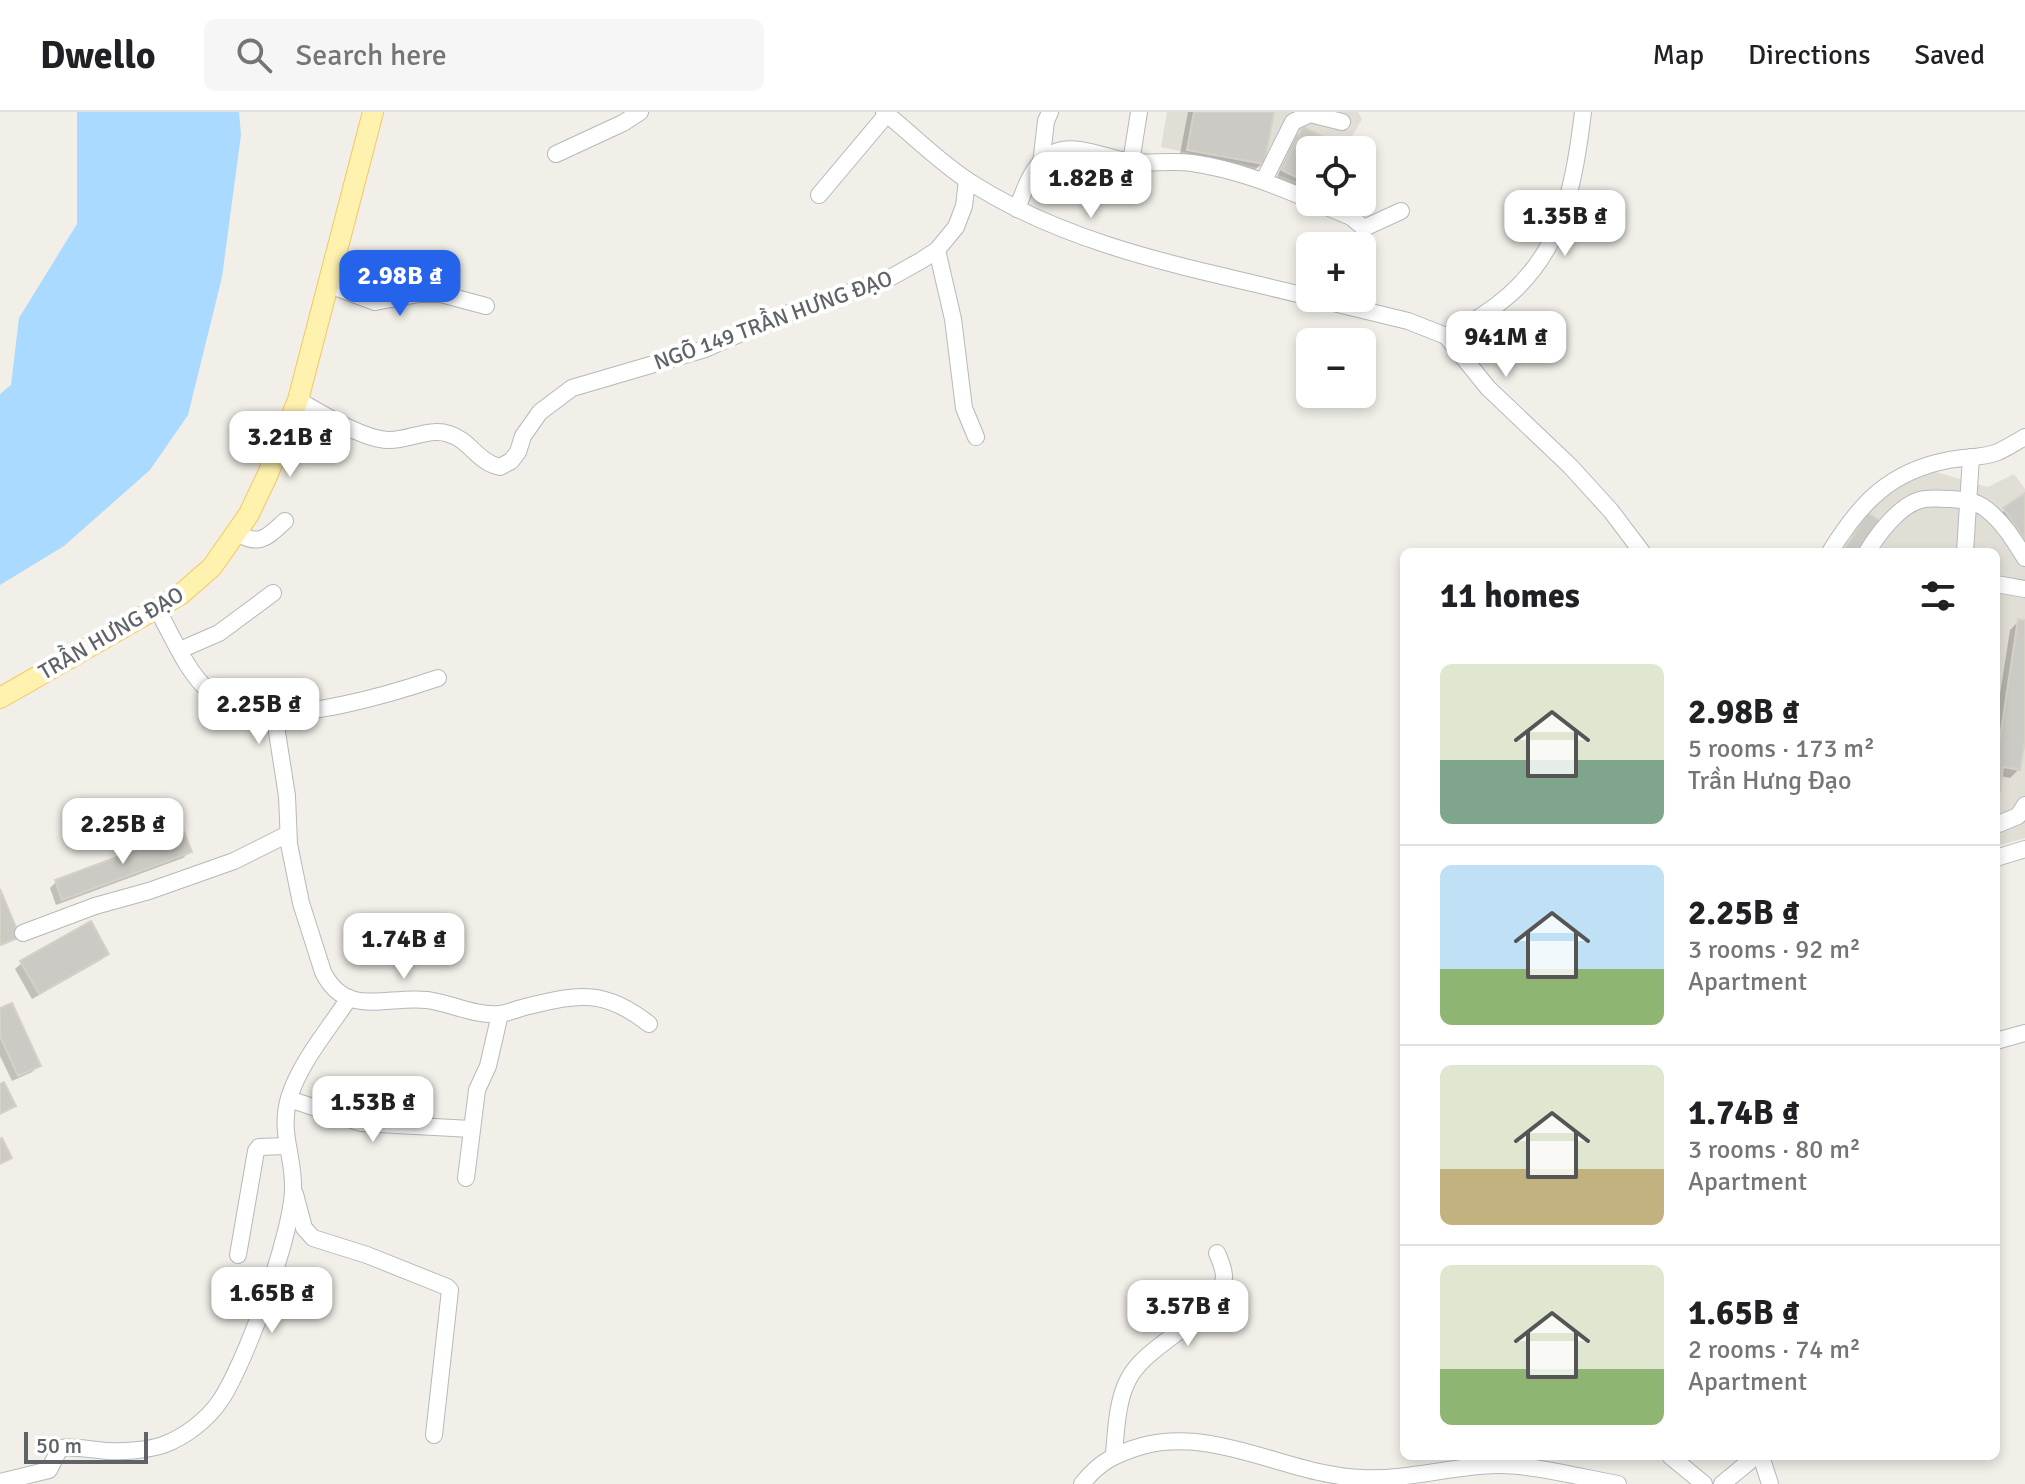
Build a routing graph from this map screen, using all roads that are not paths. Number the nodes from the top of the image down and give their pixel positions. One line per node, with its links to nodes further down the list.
1 (373, 112): 19 (main road, TRẦN HƯNG ĐẠO)
2 (640, 112): 8 (street)
3 (1050, 112): 10 (street)
4 (1139, 112): 9 (street)
5 (1583, 112): 23 (street)
6 (886, 113): 11 (street); 14 (street)
7 (1342, 122): 12 (street)
8 (556, 154)
9 (1131, 162): 10 (street); 12 (street)
10 (1041, 164): 15 (street)
11 (967, 180): 15 (street); 18 (street, NGÕ 149 TRẦN HƯNG ĐẠO)
12 (1264, 180): 13 (street)
13 (1296, 194)
14 (819, 195)
15 (1017, 209): 20 (street)
16 (1401, 211): 17 (street)
17 (1349, 216)
18 (937, 250): 24 (street, NGÕ 149 TRẦN HƯNG ĐẠO); 25 (street)
19 (329, 285): 21 (street); 24 (main road, TRẦN HƯNG ĐẠO)
20 (1296, 294)
21 (486, 306)
22 (1370, 312): 23 (street)
23 (1446, 336): 31 (street)
24 (298, 400): 30 (main road, TRẦN HƯNG ĐẠO)
25 (976, 437)
26 (2025, 437): 27 (street)
27 (1971, 457): 28 (street); 32 (street)
28 (1970, 501): 33 (street); 34 (street); 35 (street)
29 (285, 521): 30 (street)
30 (237, 533): 39 (main road, TRẦN HƯNG ĐẠO)
31 (1639, 548)
32 (1832, 548)
33 (1870, 548)
34 (1965, 548)
35 (2025, 558)
36 (2000, 585): 37 (street)
37 (2025, 589)
38 (273, 593): 40 (street)
39 (157, 609): 40 (street); 42 (main road, TRẦN HƯNG ĐẠO)
40 (180, 650): 43 (street)
41 (438, 678): 43 (street)
42 (0, 698)
43 (274, 713): 46 (street)
44 (2025, 805): 45 (street)
45 (2000, 823)
46 (288, 834): 49 (street); 50 (street)
47 (2025, 849): 48 (street)
48 (2000, 857)
49 (23, 933)
50 (349, 998): 51 (street); 55 (street)
51 (500, 1014): 52 (street); 56 (street)
52 (649, 1024)
53 (2025, 1033): 54 (street)
54 (2000, 1040)
55 (289, 1099): 56 (street); 57 (street)
56 (471, 1129): 58 (street)
57 (286, 1146): 59 (street); 61 (street)
58 (466, 1178)
59 (294, 1189): 62 (street); 67 (street)
60 (1217, 1253): 63 (street)
61 (238, 1255)
62 (434, 1435)
63 (1114, 1454): 68 (street); 69 (street)
64 (1675, 1460): 70 (street)
65 (1754, 1460): 71 (street)
66 (1761, 1460): 72 (street)
67 (0, 1482)
68 (1082, 1484)
69 (1618, 1484)
70 (1704, 1484)
71 (1722, 1484)
72 (1770, 1484)

